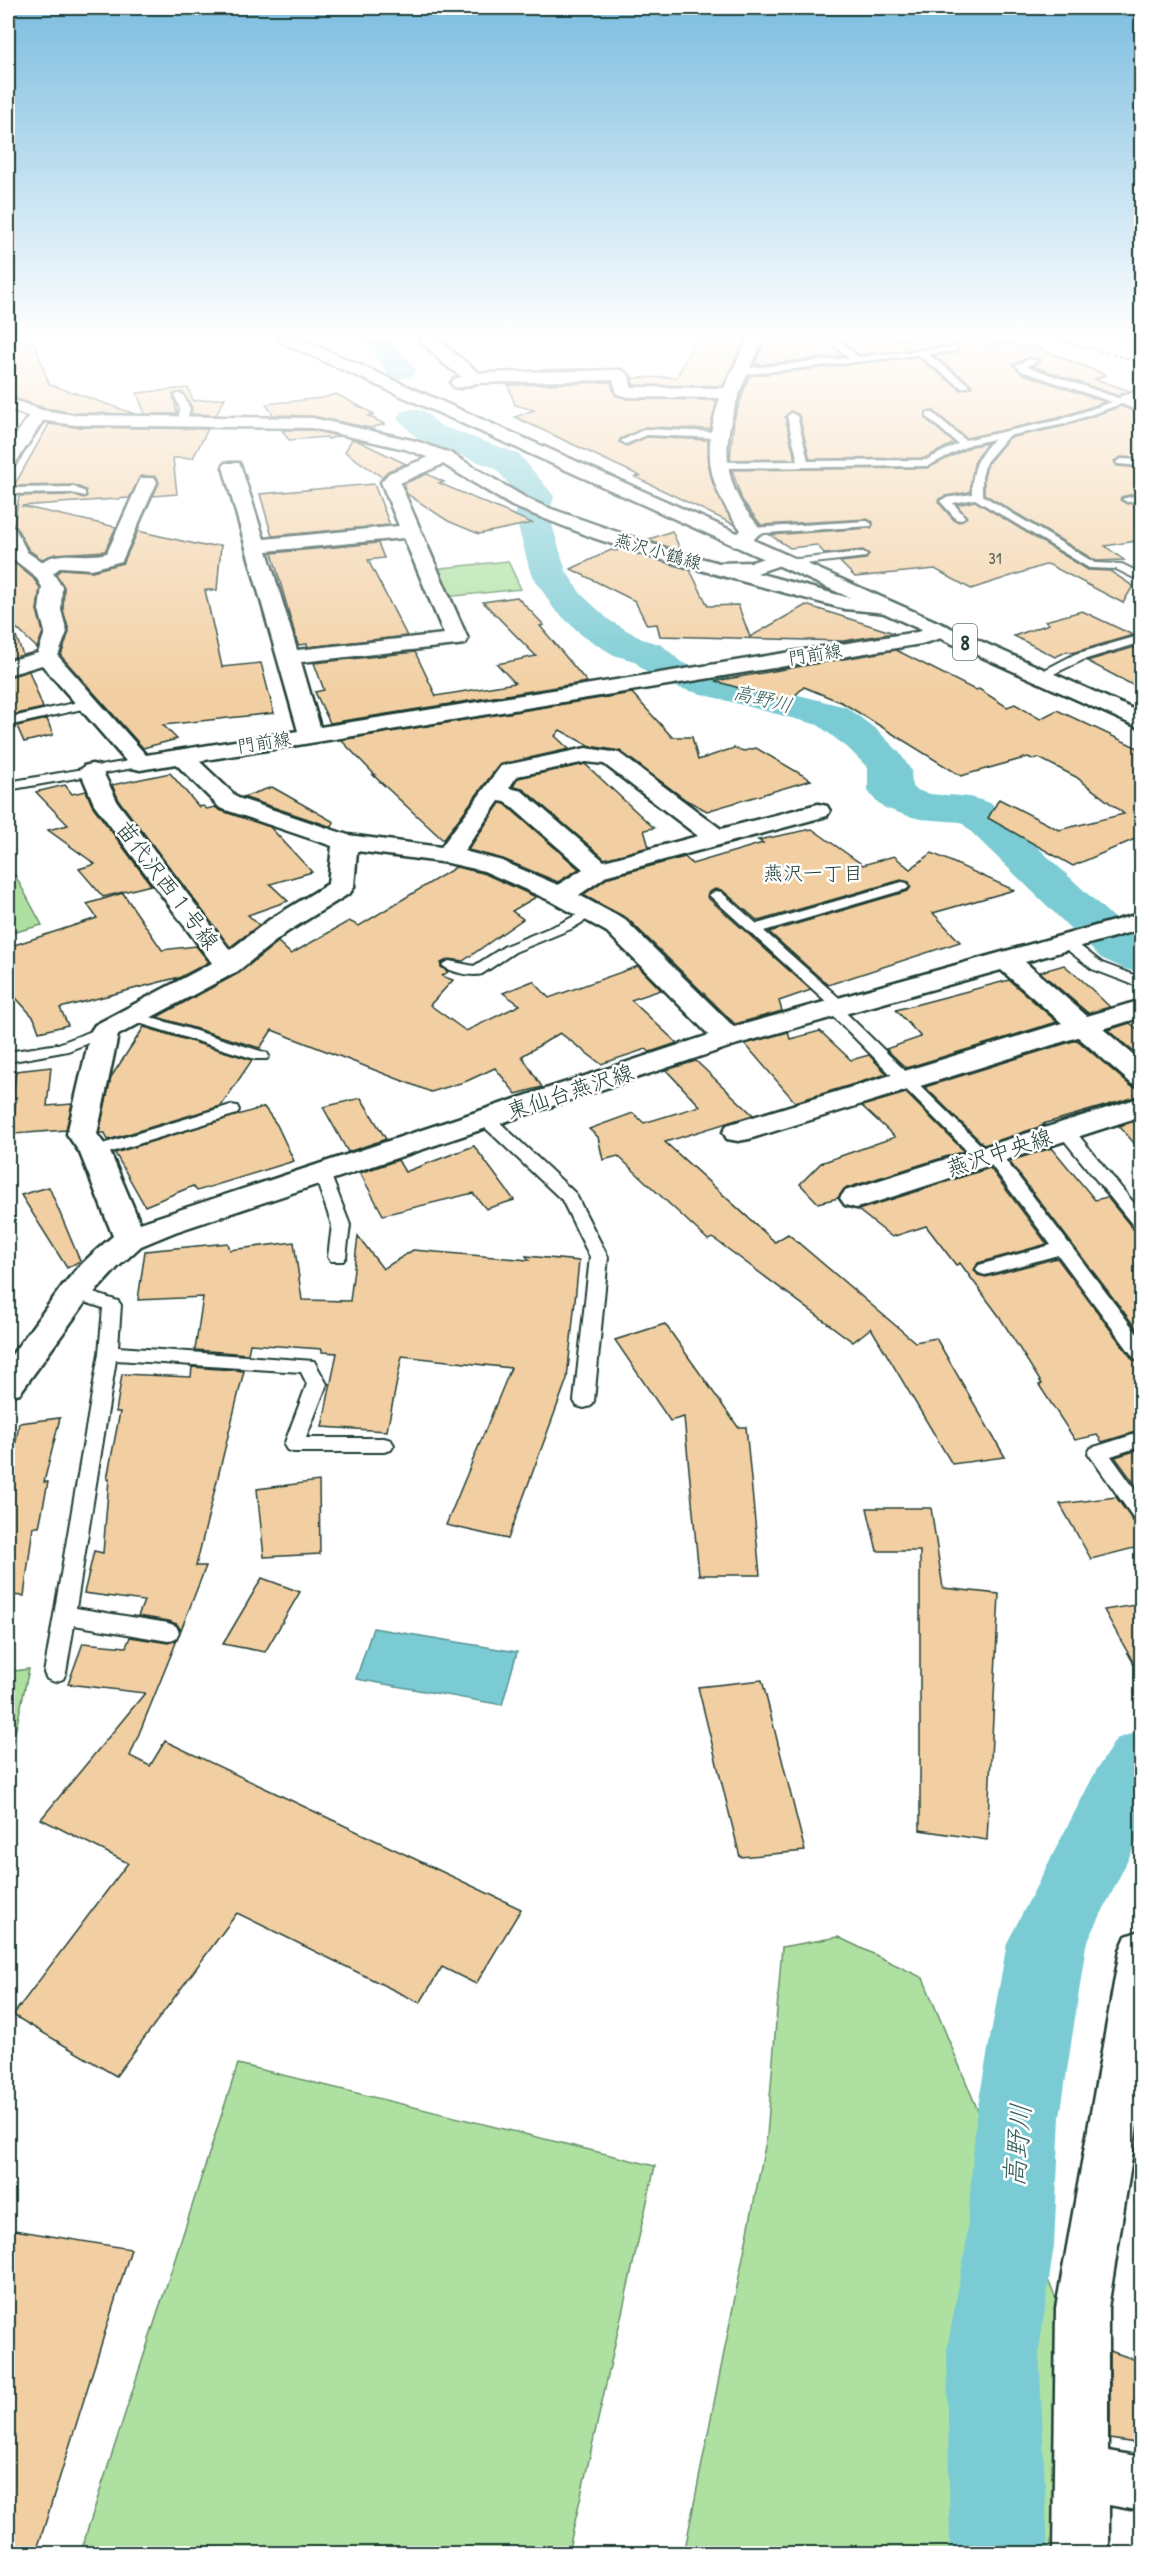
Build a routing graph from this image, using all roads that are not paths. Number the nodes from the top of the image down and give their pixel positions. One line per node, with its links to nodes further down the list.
1 (444, 457): 28 (street, 燕沢小鶴線)
2 (443, 458): 21 (street)
3 (563, 458): 23 (street, 8)
4 (718, 458): 11 (street)
5 (802, 458): 10 (lane)
6 (940, 458): 10 (lane)
7 (984, 458): 16 (lane)
8 (1120, 462): 9 (lane)
9 (1142, 463)
10 (804, 464): 11 (lane)
11 (718, 465): 23 (street)
12 (232, 467): 24 (street)
13 (148, 482): 29 (street)
14 (8, 491): 15 (lane)
15 (81, 494)
16 (977, 496): 19 (lane); 30 (lane)
17 (1142, 498): 18 (lane)
18 (1127, 499)
19 (960, 517)
20 (867, 524): 23 (lane)
21 (411, 531): 24 (street); 35 (street)
22 (8, 532): 26 (street)
23 (746, 536): 27 (street, 8)
24 (256, 546): 35 (street)
25 (862, 555): 27 (lane)
26 (13, 557): 29 (street)
27 (784, 561): 28 (street, 燕沢小鶴線); 31 (street, 8)
28 (719, 569): 31 (street)
29 (42, 572): 34 (street)
30 (1142, 579)
31 (887, 607): 32 (street, 8)
32 (940, 631): 37 (street, 8); 41 (street, 門前線)
33 (1142, 638): 37 (lane)
34 (47, 657): 36 (street); 38 (street)
35 (289, 657): 41 (street)
36 (8, 668)
37 (1039, 676): 40 (street, 8)
38 (87, 705): 39 (lane); 43 (street)
39 (8, 722)
40 (1142, 722)
41 (312, 735): 42 (street, 門前線)
42 (181, 756): 43 (street, 門前線); 49 (street)
43 (140, 763): 44 (lane)
44 (92, 771): 45 (lane); 60 (street, 苗代沢西１号線)
45 (8, 786)
46 (492, 793): 48 (street); 50 (street); 51 (street)
47 (818, 811): 48 (street)
48 (717, 838): 51 (street)
49 (345, 842): 50 (street); 60 (street)
50 (448, 855): 53 (street)
51 (599, 870): 53 (street)
52 (902, 886): 57 (lane)
53 (560, 895): 55 (street)
54 (716, 895): 57 (lane)
55 (590, 912): 61 (lane); 68 (street)
56 (1130, 924): 58 (street, 東仙台燕沢線)
57 (754, 929): 63 (lane)
58 (1077, 939): 59 (street, 東仙台燕沢線); 62 (lane)
59 (1006, 960): 63 (street, 東仙台燕沢線); 66 (street)
60 (228, 965): 65 (street, 苗代沢西１号線)
61 (449, 965)
62 (1142, 984)
63 (837, 1008): 68 (street, 東仙台燕沢線); 72 (lane)
64 (1142, 1008): 66 (street)
65 (131, 1016): 67 (street, 苗代沢西１号線); 69 (lane)
66 (1084, 1026): 71 (street); 72 (street)
67 (105, 1031): 70 (lane); 78 (street)
68 (728, 1038): 75 (street, 東仙台燕沢線)
69 (261, 1056)
70 (8, 1057)
71 (1142, 1078)
72 (906, 1081): 77 (street); 79 (lane)
73 (1142, 1106): 76 (street, 燕沢中央線)
74 (231, 1110): 78 (lane)
75 (486, 1119): 80 (street, 東仙台燕沢線); 91 (lane)
76 (1065, 1130): 79 (street, 燕沢中央線); 82 (lane)
77 (738, 1132)
78 (95, 1152): 83 (street)
79 (988, 1155): 81 (street, 燕沢中央線); 84 (lane)
80 (322, 1173): 83 (street, 東仙台燕沢線); 85 (lane)
81 (856, 1198)
82 (1142, 1225)
83 (130, 1239): 87 (street, 東仙台燕沢線)
84 (1063, 1248): 86 (lane); 89 (lane)
85 (337, 1257)
86 (986, 1269)
87 (75, 1293): 88 (lane); 90 (street, 東仙台燕沢線)
88 (108, 1353): 93 (lane); 95 (lane)
89 (1142, 1354)
90 (8, 1384)
91 (584, 1401)
92 (1142, 1439): 94 (lane)
93 (384, 1445)
94 (1142, 1515)
95 (65, 1615): 96 (lane); 97 (lane)
96 (168, 1632)
97 (55, 1673)
98 (1142, 1950): 99 (street)
99 (1081, 2473): 100 (street); 101 (street)
100 (1142, 2484)
101 (1081, 2553)

